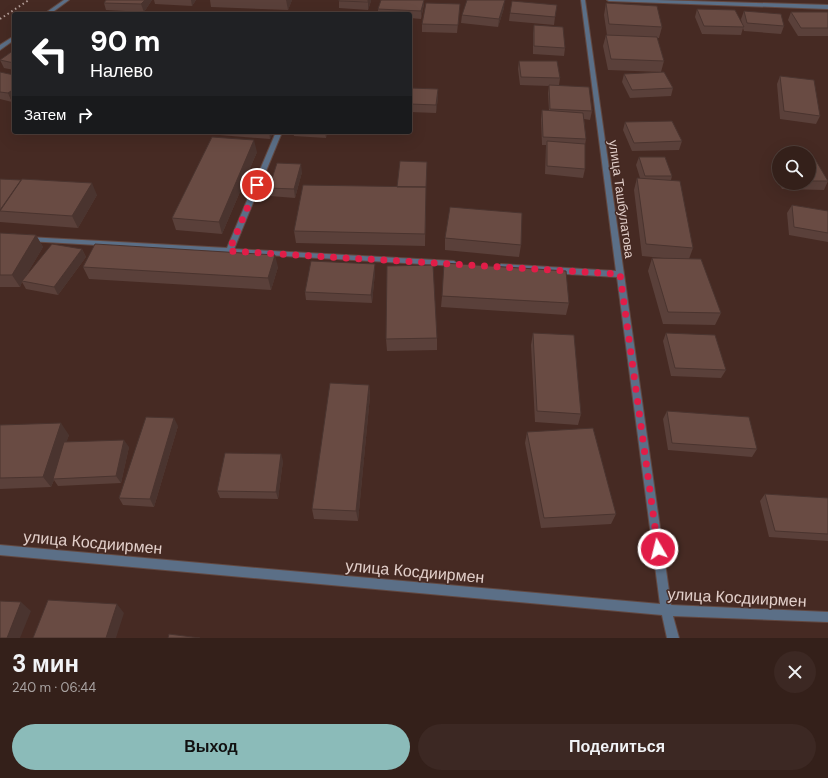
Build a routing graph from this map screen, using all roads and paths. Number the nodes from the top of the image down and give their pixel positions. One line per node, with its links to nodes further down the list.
1 (67, 0): 5 (street)
2 (583, 0): 13 (street, улица Ташбулатова)
3 (610, 0): 4 (street)
4 (828, 8)
5 (50, 12)
6 (12, 39): 7 (street)
7 (0, 48)
8 (279, 134): 10 (street)
9 (24, 239): 10 (street)
10 (229, 251): 11 (street)
11 (461, 264)
12 (493, 266): 13 (street)
13 (620, 274): 15 (street, улица Ташбулатова)
14 (0, 550): 15 (street, улица Косдиирмен)
15 (666, 610): 16 (street, улица Косдиирмен); 17 (street, улица Ташбулатова)
16 (828, 617)
17 (673, 638)

